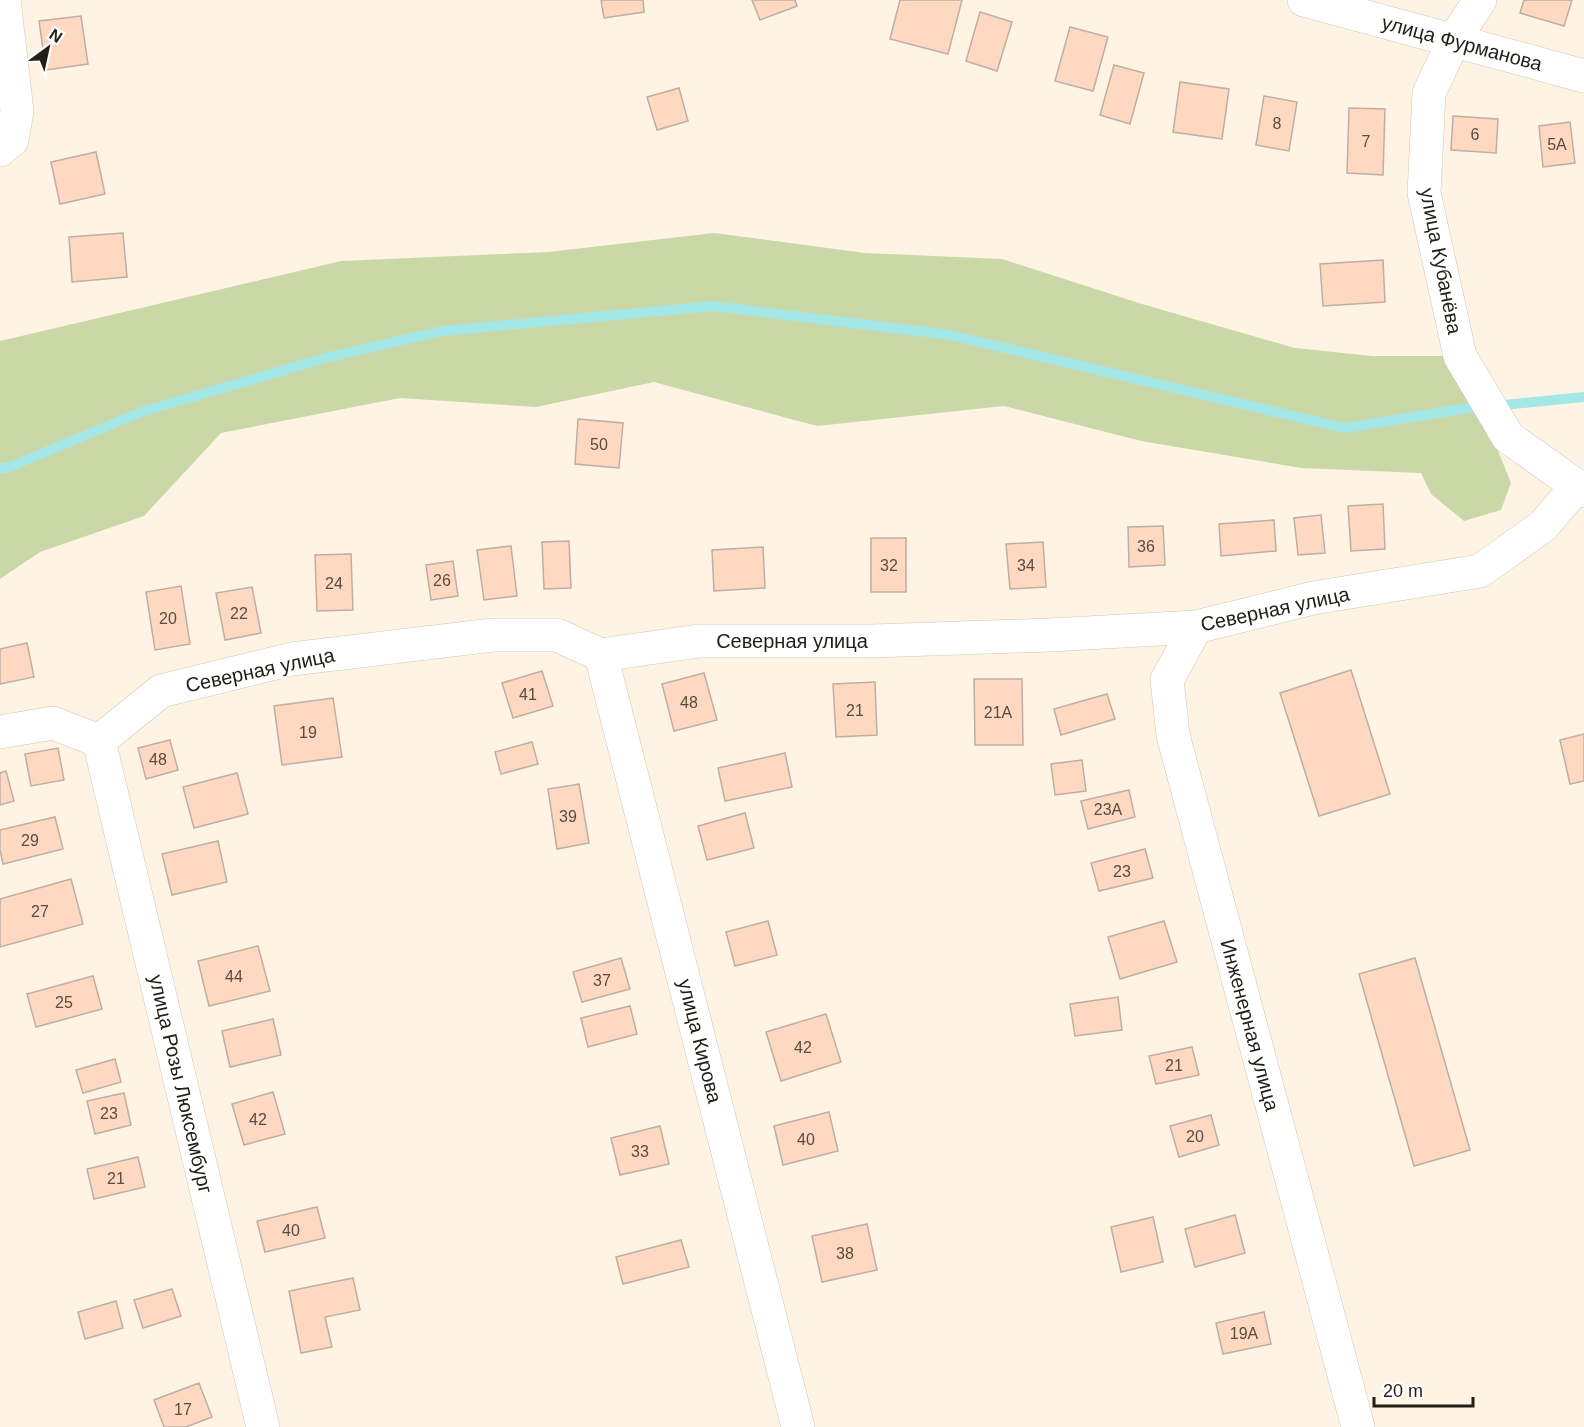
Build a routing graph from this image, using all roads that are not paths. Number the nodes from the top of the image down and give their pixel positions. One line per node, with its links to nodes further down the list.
1 (4, 0): 6 (street)
2 (1304, 0): 4 (street, улица Фурманова)
3 (1480, 0): 4 (street, улица Кубанёва)
4 (1454, 40): 5 (street, улица Фурманова); 7 (street, улица Кубанёва)
5 (1584, 76)
6 (0, 150)
7 (1580, 489): 8 (street, Северная улица)
8 (1196, 627): 9 (street, Северная улица); 14 (street, Инженерная улица)
9 (601, 655): 11 (street, Северная улица); 13 (street, улица Кирова)
10 (0, 732): 11 (street)
11 (99, 741): 12 (street, улица Розы Люксембург)
12 (263, 1427)
13 (798, 1427)
14 (1358, 1427)

